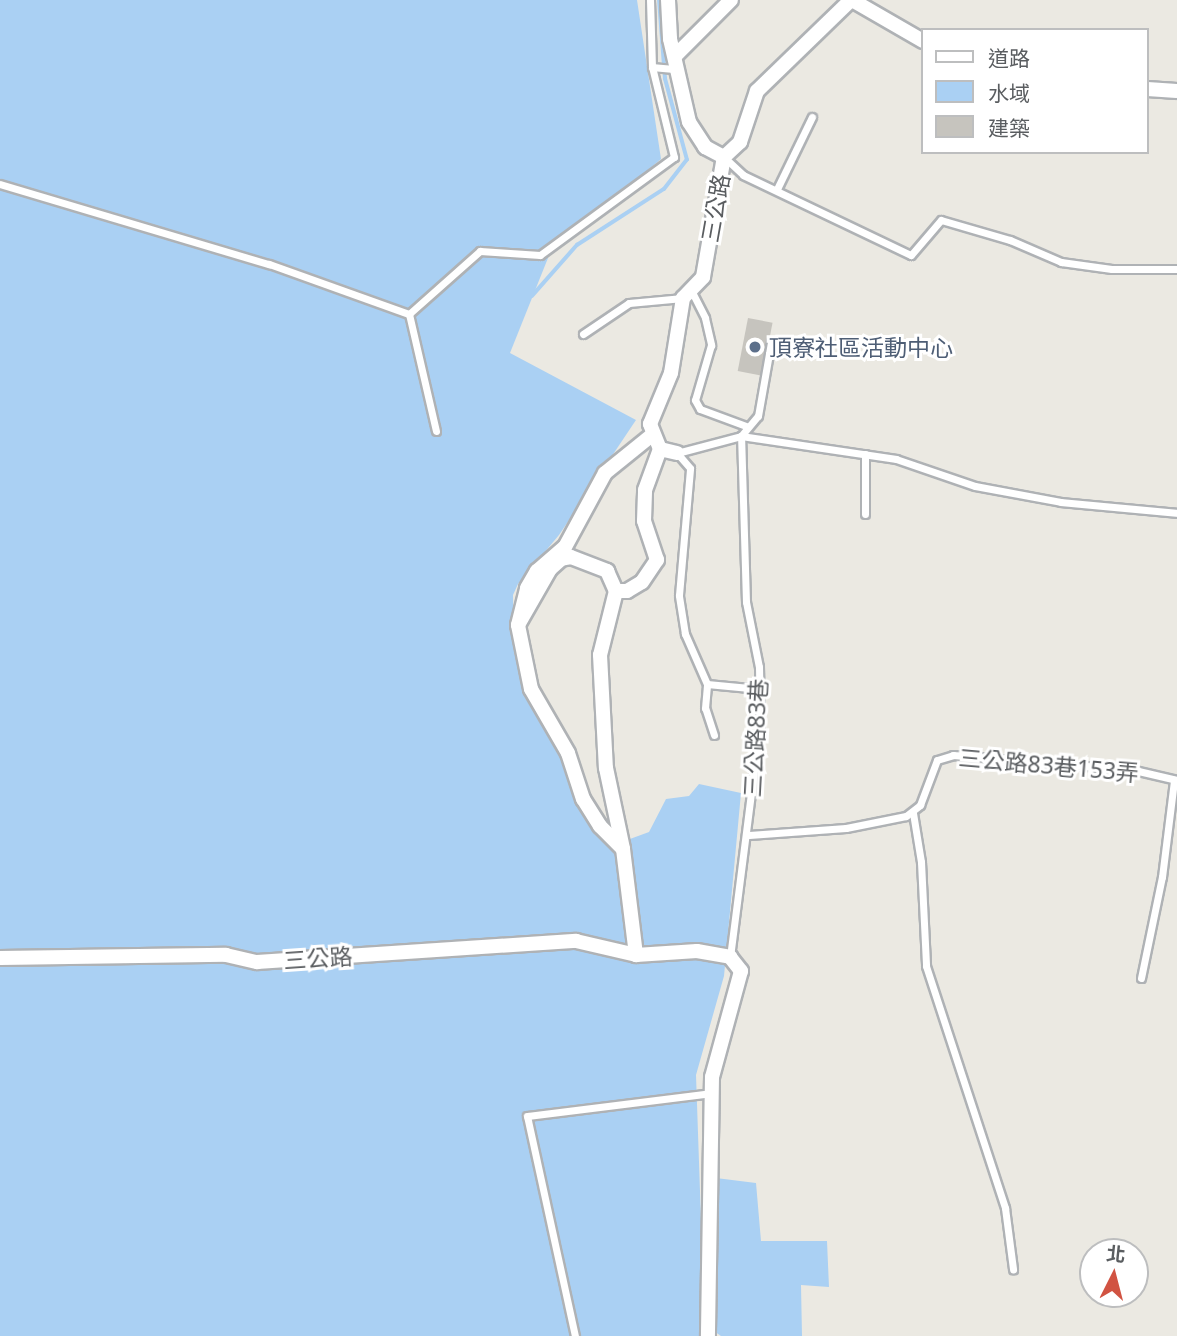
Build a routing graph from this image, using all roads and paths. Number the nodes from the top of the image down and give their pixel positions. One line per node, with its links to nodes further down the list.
1 (650, 0): 7 (lane)
2 (668, 0): 6 (street)
3 (731, 0): 6 (street)
4 (852, 0): 5 (street); 11 (street, 三公路)
5 (922, 40)
6 (676, 62): 7 (lane); 11 (street)
7 (652, 67): 16 (lane)
8 (1149, 89): 9 (street)
9 (1177, 91)
10 (812, 117): 13 (lane)
11 (724, 158): 13 (lane); 15 (street, 三公路)
12 (0, 184): 16 (lane)
13 (777, 190): 14 (lane)
14 (1177, 269)
15 (687, 292): 17 (lane); 19 (lane); 21 (street, 三公路)
16 (410, 314): 20 (lane)
17 (583, 334)
18 (771, 342): 19 (lane, 三公路83巷)
19 (746, 426): 22 (lane, 三公路83巷)
20 (436, 431)
21 (652, 435): 23 (street); 29 (street)
22 (741, 436): 24 (lane); 25 (lane); 31 (lane, 三公路83巷)
23 (660, 450): 24 (street); 28 (street)
24 (677, 453): 30 (lane)
25 (865, 454): 26 (lane); 27 (lane)
26 (1177, 513)
27 (865, 514)
28 (616, 591): 29 (street); 36 (street)
29 (517, 625): 36 (street)
30 (707, 684): 31 (lane); 32 (lane)
31 (760, 689): 35 (lane, 三公路83巷)
32 (714, 735)
33 (1176, 780): 34 (lane, 三公路83巷153弄); 40 (lane)
34 (913, 813): 35 (lane); 42 (lane)
35 (749, 835): 38 (lane, 三公路83巷)
36 (623, 849): 37 (street)
37 (636, 954): 38 (street, 三公路); 39 (street, 三公路)
38 (730, 957): 41 (street)
39 (0, 958)
40 (1141, 978)
41 (710, 1093): 43 (lane); 44 (street)
42 (1013, 1269)
43 (575, 1336)
44 (708, 1336)

